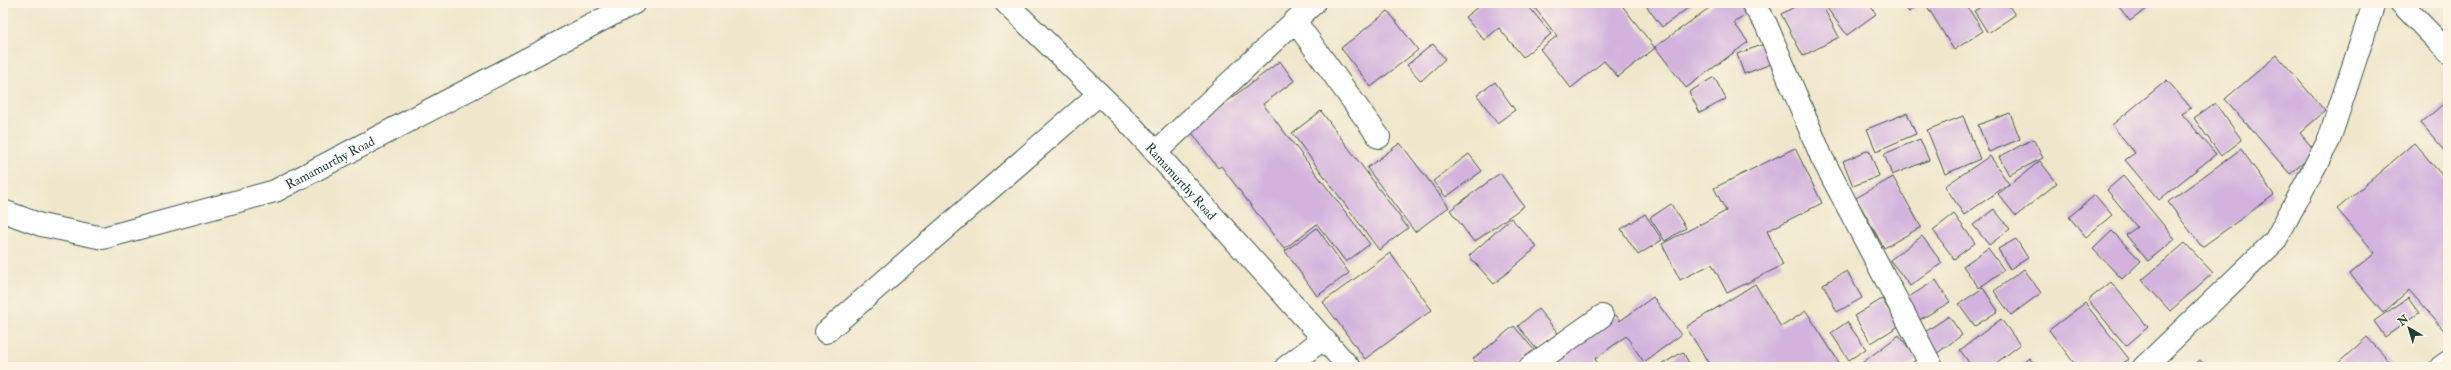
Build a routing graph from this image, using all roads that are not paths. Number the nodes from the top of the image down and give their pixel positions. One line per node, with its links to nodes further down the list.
1 (634, 3): 12 (street, Ramamurthy Road)
2 (1006, 3): 9 (street, Ramamurthy Road)
3 (1314, 3): 7 (street)
4 (1752, 3): 20 (street)
5 (2374, 3): 21 (street)
6 (2401, 3): 8 (street)
7 (1294, 21): 10 (street); 11 (street)
8 (2448, 52)
9 (1099, 94): 11 (street, Ramamurthy Road); 14 (street)
10 (1379, 137)
11 (1156, 152): 15 (street, Ramamurthy Road)
12 (3, 211)
13 (1602, 316): 19 (street)
14 (826, 332)
15 (1323, 338): 17 (street); 18 (street, Ramamurthy Road)
16 (2448, 362): 22 (street)
17 (1286, 367)
18 (1349, 367)
19 (1530, 367)
20 (1932, 367)
21 (2144, 367)
22 (2441, 367)

